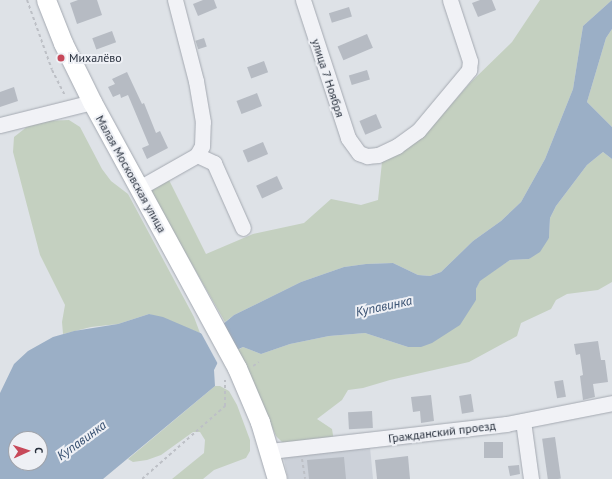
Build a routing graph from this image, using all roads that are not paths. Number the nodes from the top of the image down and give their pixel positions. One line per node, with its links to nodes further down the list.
1 (46, 0): 5 (main road, Малая Московская улица)
2 (175, 0): 7 (street)
3 (303, 0): 4 (street, улица 7 Ноября)
4 (450, 0)
5 (92, 102): 6 (street); 8 (main road, Малая Московская улица)
6 (0, 124)
7 (197, 155): 8 (street); 9 (street)
8 (139, 188): 12 (main road, Малая Московская улица)
9 (244, 228)
10 (612, 403): 11 (street, Гражданский проезд)
11 (523, 421): 12 (street, Гражданский проезд); 14 (street)
12 (270, 452): 13 (main road, Малая Московская улица)
13 (277, 479)
14 (531, 479)

